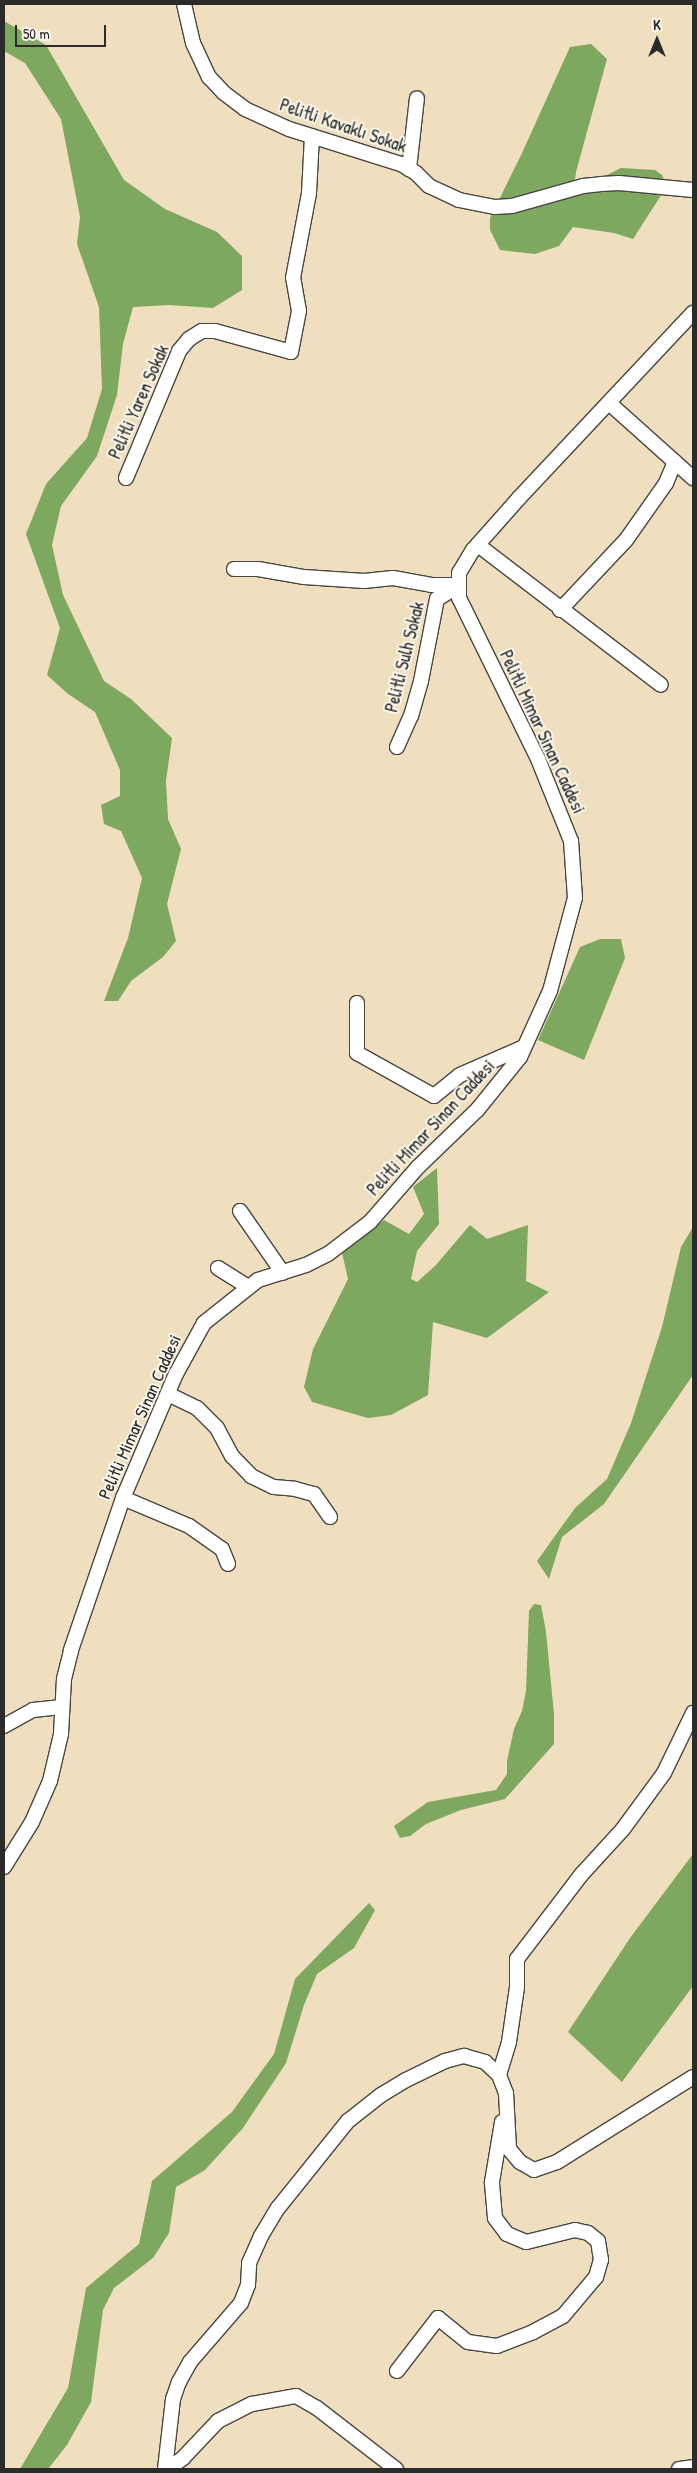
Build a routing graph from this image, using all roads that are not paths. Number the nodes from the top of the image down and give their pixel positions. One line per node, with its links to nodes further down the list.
1 (184, 4): 3 (street, Pelitli Kavaklı Sokak)
2 (417, 98): 4 (street)
3 (312, 136): 4 (street, Pelitli Kavaklı Sokak); 9 (street, Pelitli Yaren Sokak)
4 (409, 169): 5 (street, Pelitli Kavaklı Sokak)
5 (693, 190)
6 (693, 313): 7 (street)
7 (609, 403): 8 (street); 11 (street)
8 (675, 462): 10 (street); 14 (street)
9 (126, 478)
10 (693, 478)
11 (478, 545): 13 (street); 14 (street)
12 (234, 568): 13 (street)
13 (459, 585): 16 (street, Pelitli Sulh Sokak); 18 (street, Pelitli Mimar Sinan Caddesi)
14 (560, 610): 15 (street)
15 (661, 685)
16 (397, 747)
17 (357, 1003): 18 (street)
18 (524, 1047): 21 (street, Pelitli Mimar Sinan Caddesi)
19 (240, 1211): 21 (street)
20 (218, 1268): 22 (street)
21 (283, 1273): 22 (street, Pelitli Mimar Sinan Caddesi)
22 (249, 1287): 23 (street, Pelitli Mimar Sinan Caddesi)
23 (168, 1394): 24 (street, Pelitli Mimar Sinan Caddesi); 25 (street)
24 (123, 1498): 26 (street); 27 (street, Pelitli Mimar Sinan Caddesi)
25 (330, 1517)
26 (228, 1564)
27 (62, 1707): 29 (street); 30 (street, Pelitli Mimar Sinan Caddesi)
28 (693, 1713): 31 (street)
29 (4, 1726)
30 (4, 1867)
31 (499, 2075): 33 (street); 36 (street)
32 (693, 2078): 33 (street)
33 (506, 2096): 34 (street)
34 (397, 2371)
35 (693, 2467): 38 (street)
36 (166, 2469): 37 (street)
37 (396, 2469)
38 (679, 2469)

